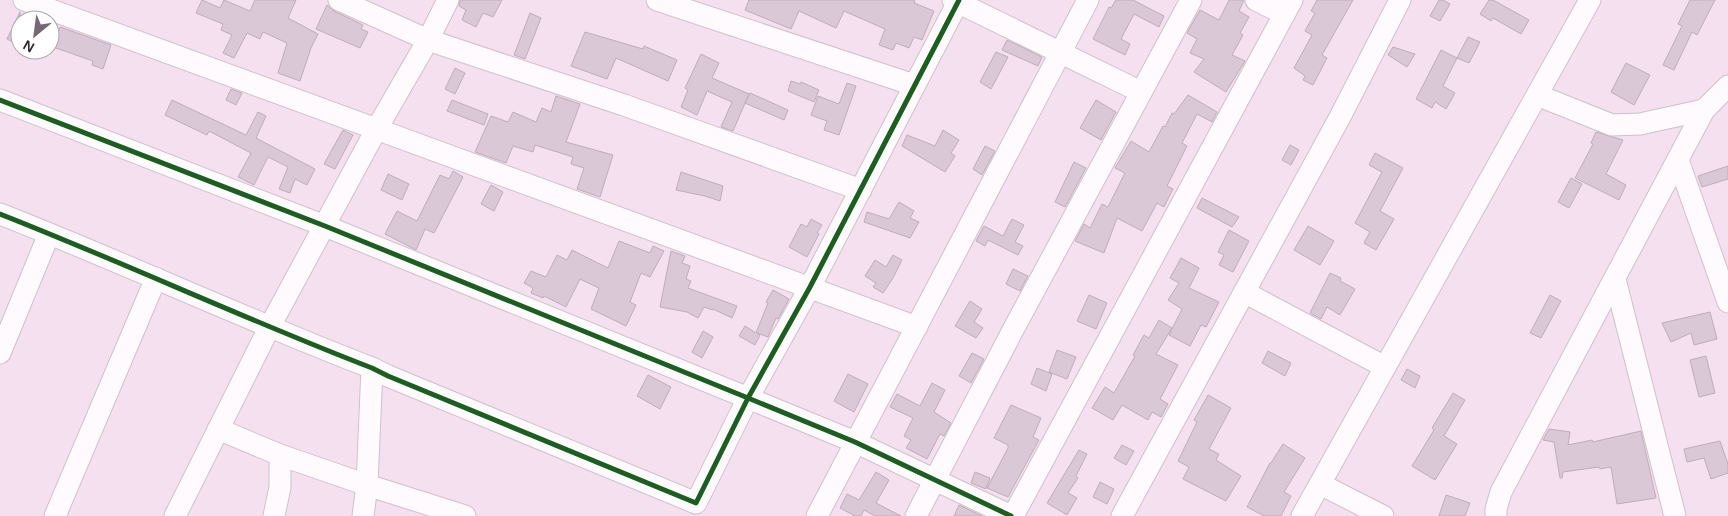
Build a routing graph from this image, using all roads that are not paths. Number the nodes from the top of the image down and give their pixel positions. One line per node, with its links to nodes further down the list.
1 (24, 0): 20 (street)
2 (339, 0): 12 (street)
3 (448, 0): 12 (street)
4 (657, 0): 14 (street)
5 (1088, 0): 13 (street)
6 (1191, 0): 16 (street)
7 (1256, 0): 11 (street)
8 (1400, 0): 29 (street)
9 (1590, 0): 17 (street)
10 (957, 1): 13 (street); 14 (street)
11 (1288, 7): 51 (street)
12 (428, 40): 20 (street); 22 (street)
13 (1060, 52): 16 (street); 31 (street)
14 (914, 86): 22 (street)
15 (1727, 89): 19 (street)
16 (1141, 92): 40 (street)
17 (1537, 95): 19 (street); 34 (street)
18 (0, 100): 24 (street)
19 (1704, 110): 21 (street)
20 (376, 130): 24 (street); 28 (street)
21 (1678, 160): 27 (street); 30 (street)
22 (860, 190): 28 (street)
23 (0, 214): 25 (street)
24 (325, 226): 32 (street); 36 (street)
25 (49, 234): 26 (street); 33 (street)
26 (156, 278): 32 (street); 44 (street)
27 (1615, 279): 55 (street); 56 (street)
28 (810, 287): 31 (street); 36 (street)
29 (1244, 292): 34 (street); 52 (street)
30 (1728, 302)
31 (917, 327): 38 (street)
32 (269, 328): 35 (street); 37 (street)
33 (0, 354)
34 (1385, 367): 41 (street)
35 (372, 368): 42 (street); 43 (street)
36 (748, 398): 38 (street); 43 (street)
37 (218, 429): 39 (street); 45 (street)
38 (855, 442): 40 (street); 49 (street)
39 (280, 455): 42 (street); 46 (street)
40 (934, 479): 50 (street); 51 (street)
41 (1320, 484): 53 (street); 54 (street)
42 (367, 485): 47 (street); 48 (street)
43 (692, 509)
44 (54, 516)
45 (175, 516)
46 (274, 516)
47 (363, 516)
48 (466, 516)
49 (817, 516)
50 (916, 516)
51 (1012, 516)
52 (1122, 516)
53 (1302, 516)
54 (1382, 516)
55 (1496, 516)
56 (1675, 516)

